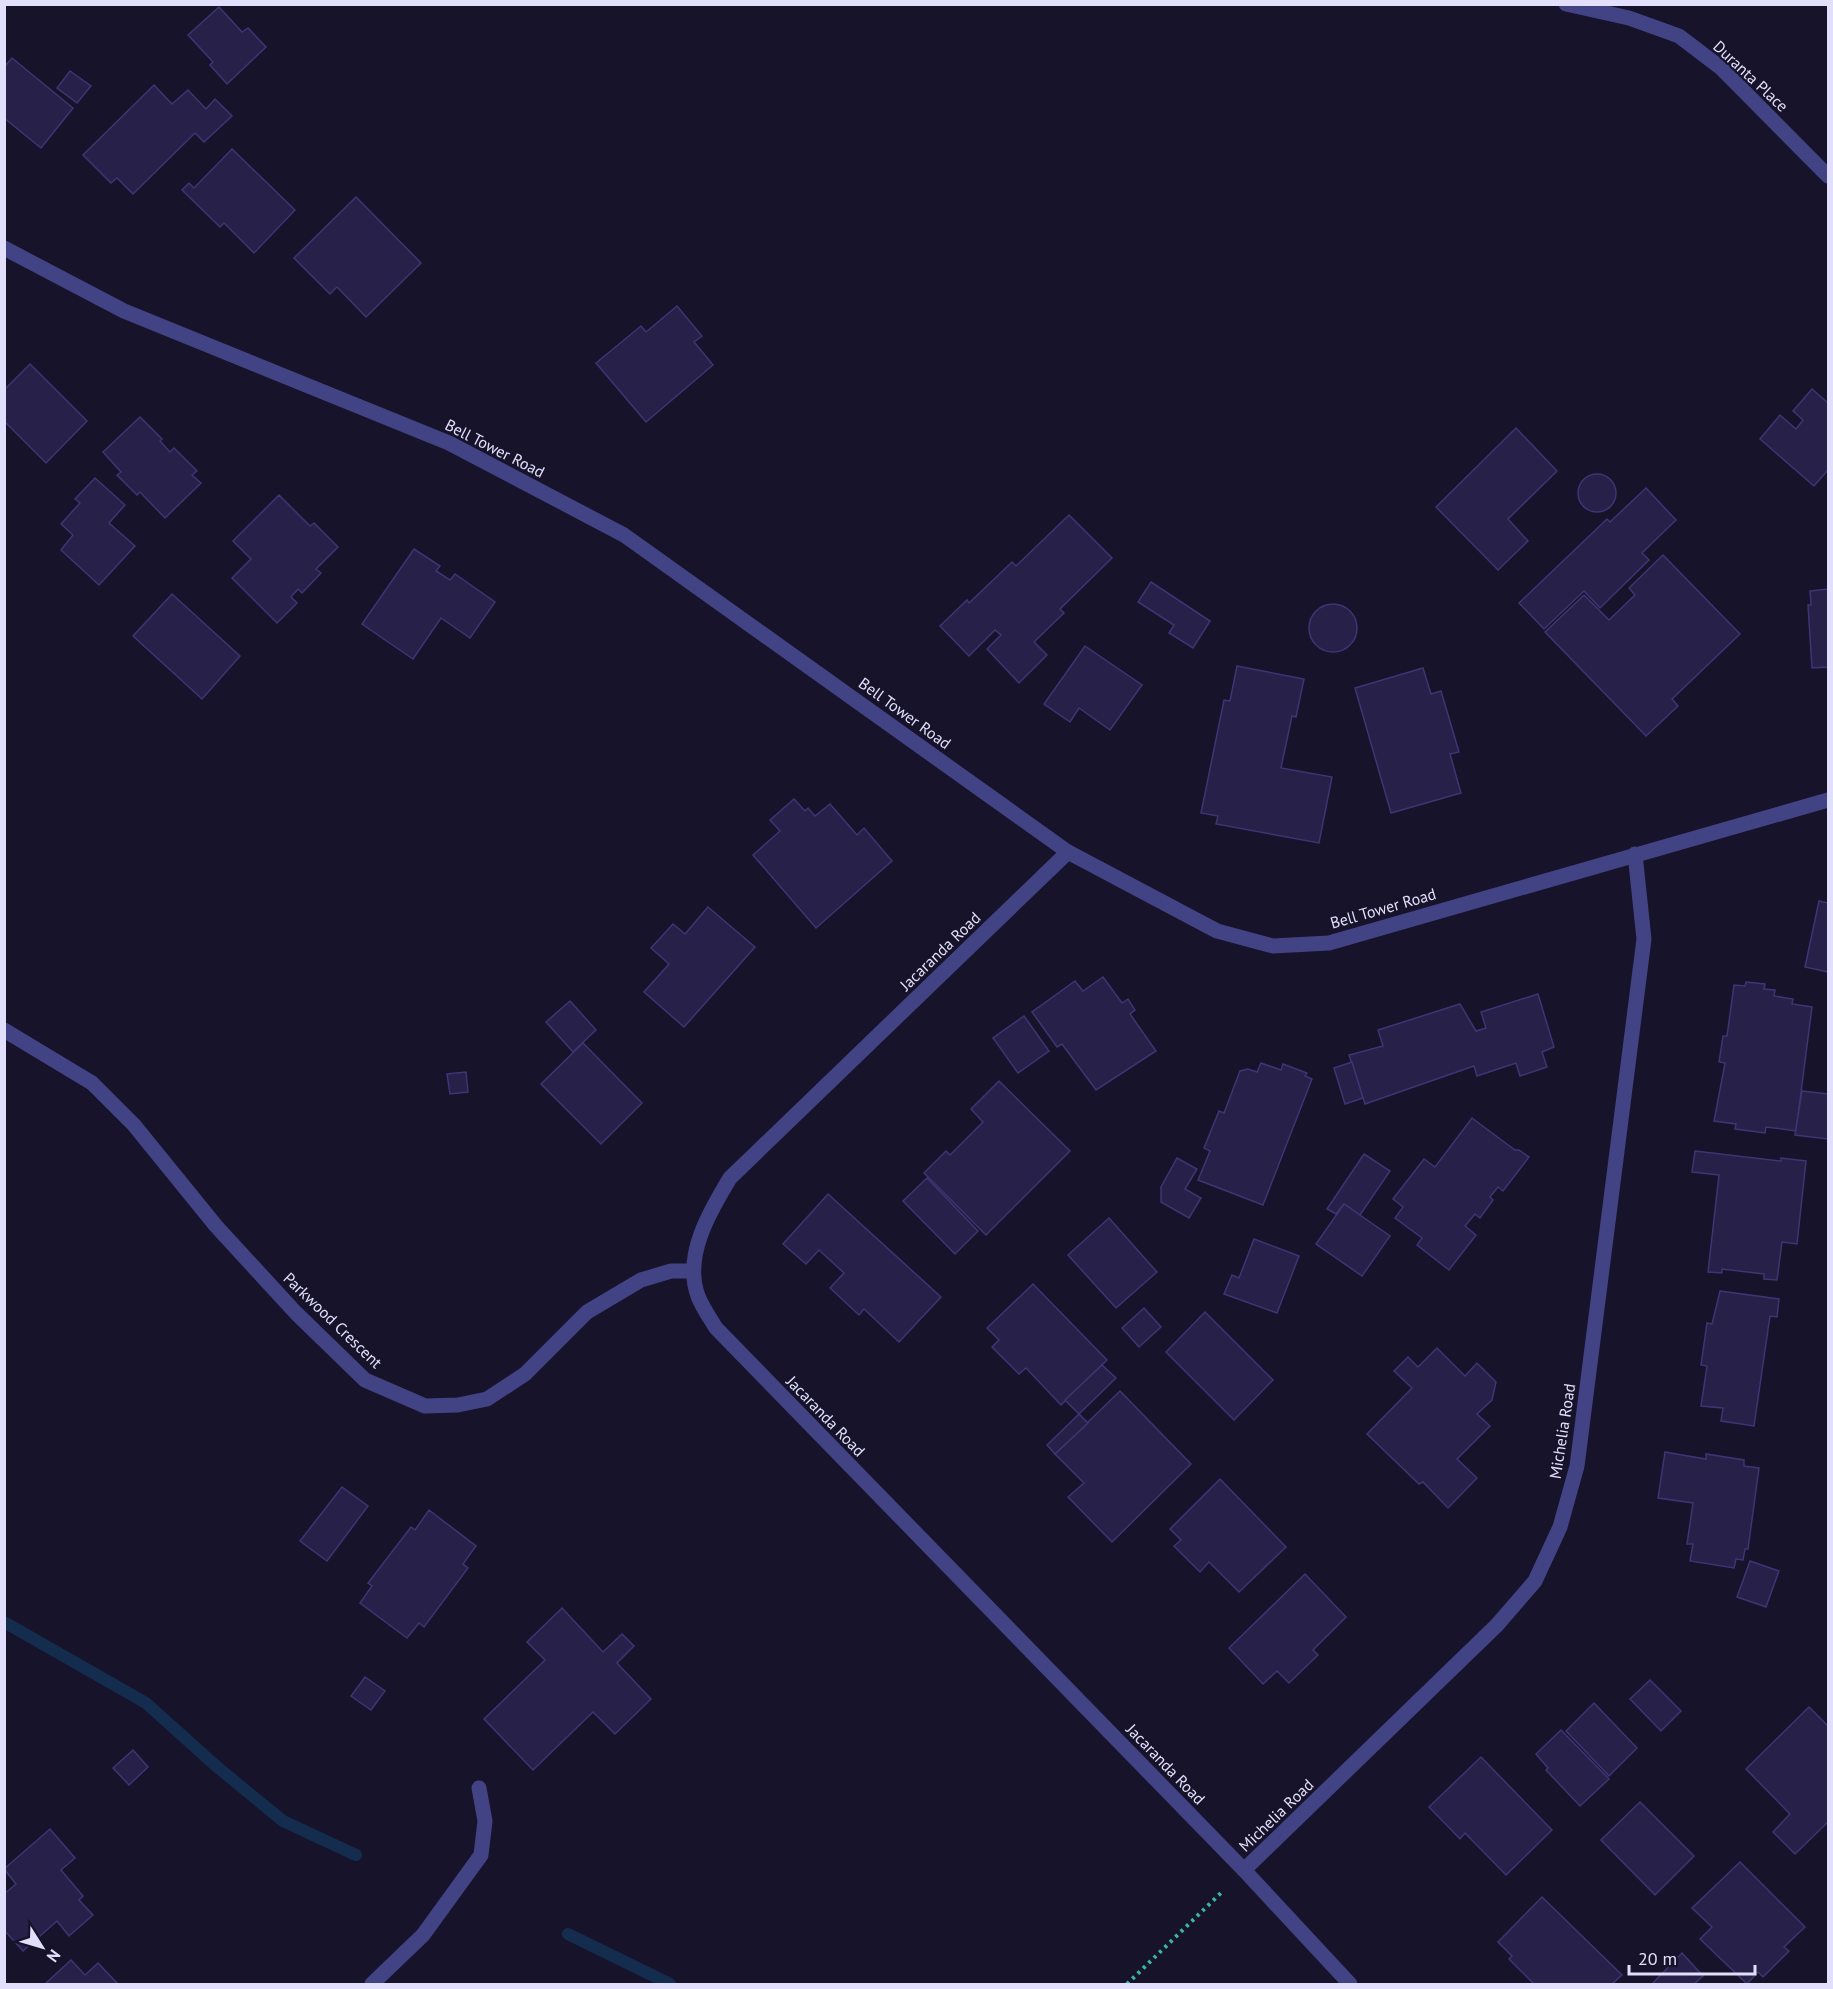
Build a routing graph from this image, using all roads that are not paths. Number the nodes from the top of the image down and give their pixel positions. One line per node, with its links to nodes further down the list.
1 (1566, 4): 2 (street, Duranta Place)
2 (1828, 176)
3 (4, 248): 5 (street, Bell Tower Road)
4 (1828, 800): 6 (street, Bell Tower Road)
5 (1068, 852): 6 (street, Bell Tower Road); 8 (street, Jacaranda Road)
6 (1635, 854): 10 (street, Michelia Road)
7 (4, 1030): 8 (street, Parkwood Crescent)
8 (693, 1271): 10 (street, Jacaranda Road)
9 (479, 1788): 11 (street)
10 (1244, 1870): 12 (street, Jacaranda Road)
11 (372, 1984)
12 (1350, 1984)

